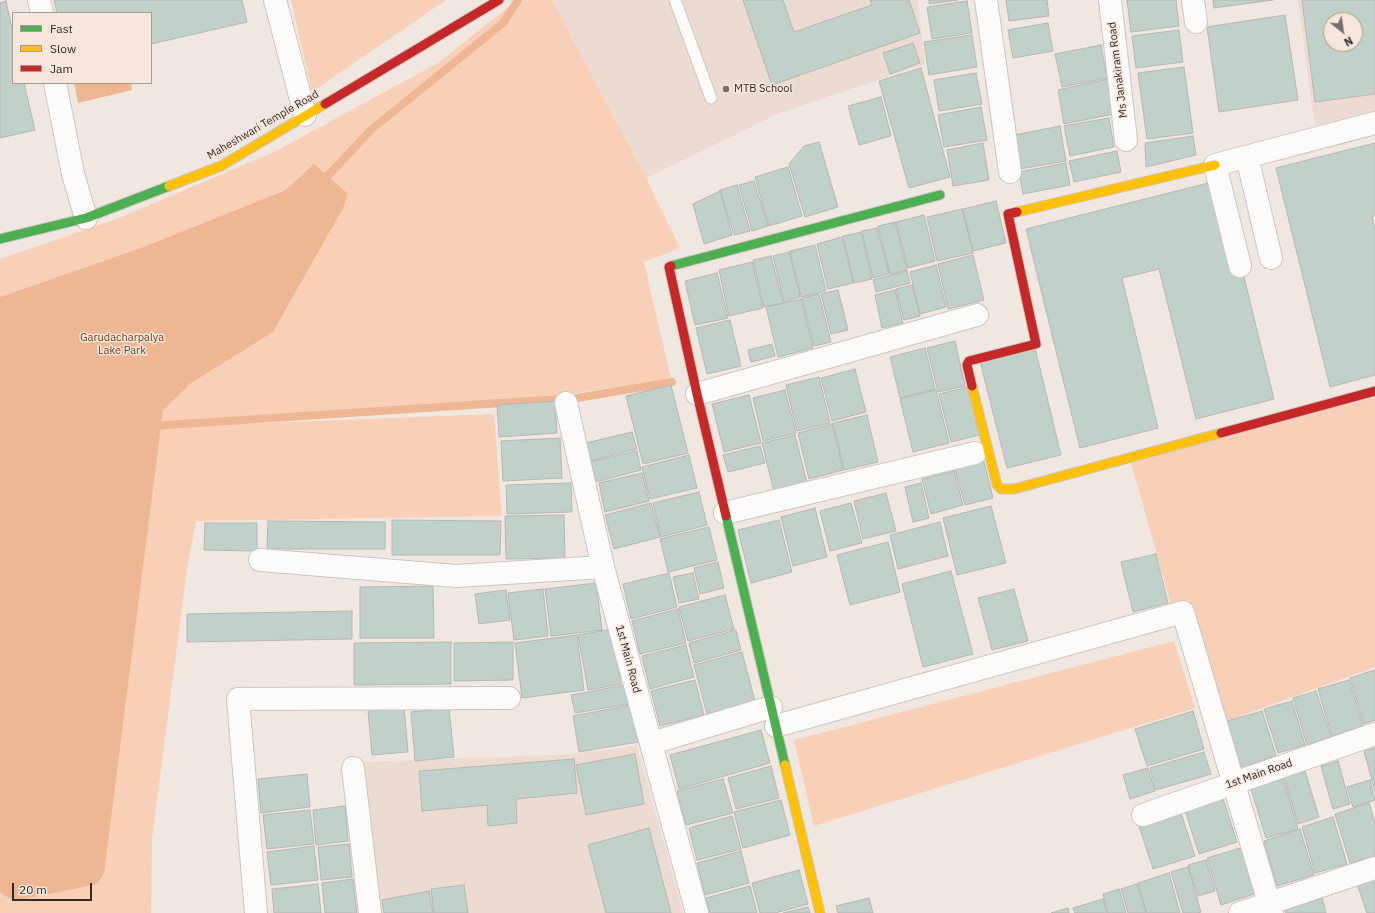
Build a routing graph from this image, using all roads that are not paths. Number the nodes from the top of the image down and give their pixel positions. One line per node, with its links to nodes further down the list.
1 (39, 0): 8 (street)
2 (275, 0): 12 (street)
3 (498, 0): 12 (street, Maheshwari Temple Road)
4 (675, 0): 11 (lane)
5 (986, 0): 17 (street)
6 (1110, 0): 14 (street, Ms Janakiram Road)
7 (1193, 0): 9 (street)
8 (42, 12)
9 (1196, 22)
10 (55, 84): 19 (street)
11 (711, 98)
12 (305, 115): 19 (street, Maheshwari Temple Road)
13 (1375, 123): 15 (street)
14 (1126, 140)
15 (1247, 157): 16 (street); 21 (street)
16 (1214, 165): 22 (street); 24 (street)
17 (1010, 172)
18 (940, 194): 25 (street)
19 (86, 218): 20 (street, Maheshwari Temple Road)
20 (0, 239)
21 (1271, 258)
22 (1240, 266)
23 (977, 315): 25 (street)
24 (1375, 391)
25 (697, 394): 28 (street)
26 (566, 403): 30 (street, 1st Main Road)
27 (975, 453): 28 (street)
28 (725, 513): 32 (street)
29 (260, 560): 30 (street)
30 (603, 567): 34 (street, 1st Main Road)
31 (509, 698): 40 (street)
32 (773, 717): 34 (street); 36 (street); 43 (street)
33 (1375, 734): 36 (street, 1st Main Road)
34 (652, 743): 42 (street, 1st Main Road)
35 (353, 768): 41 (street)
36 (1233, 783): 37 (street, 1st Main Road); 39 (street)
37 (1143, 815)
38 (1375, 868): 39 (street)
39 (1271, 908): 44 (street)
40 (256, 913)
41 (370, 913)
42 (697, 913)
43 (820, 913)
44 (1240, 913)

